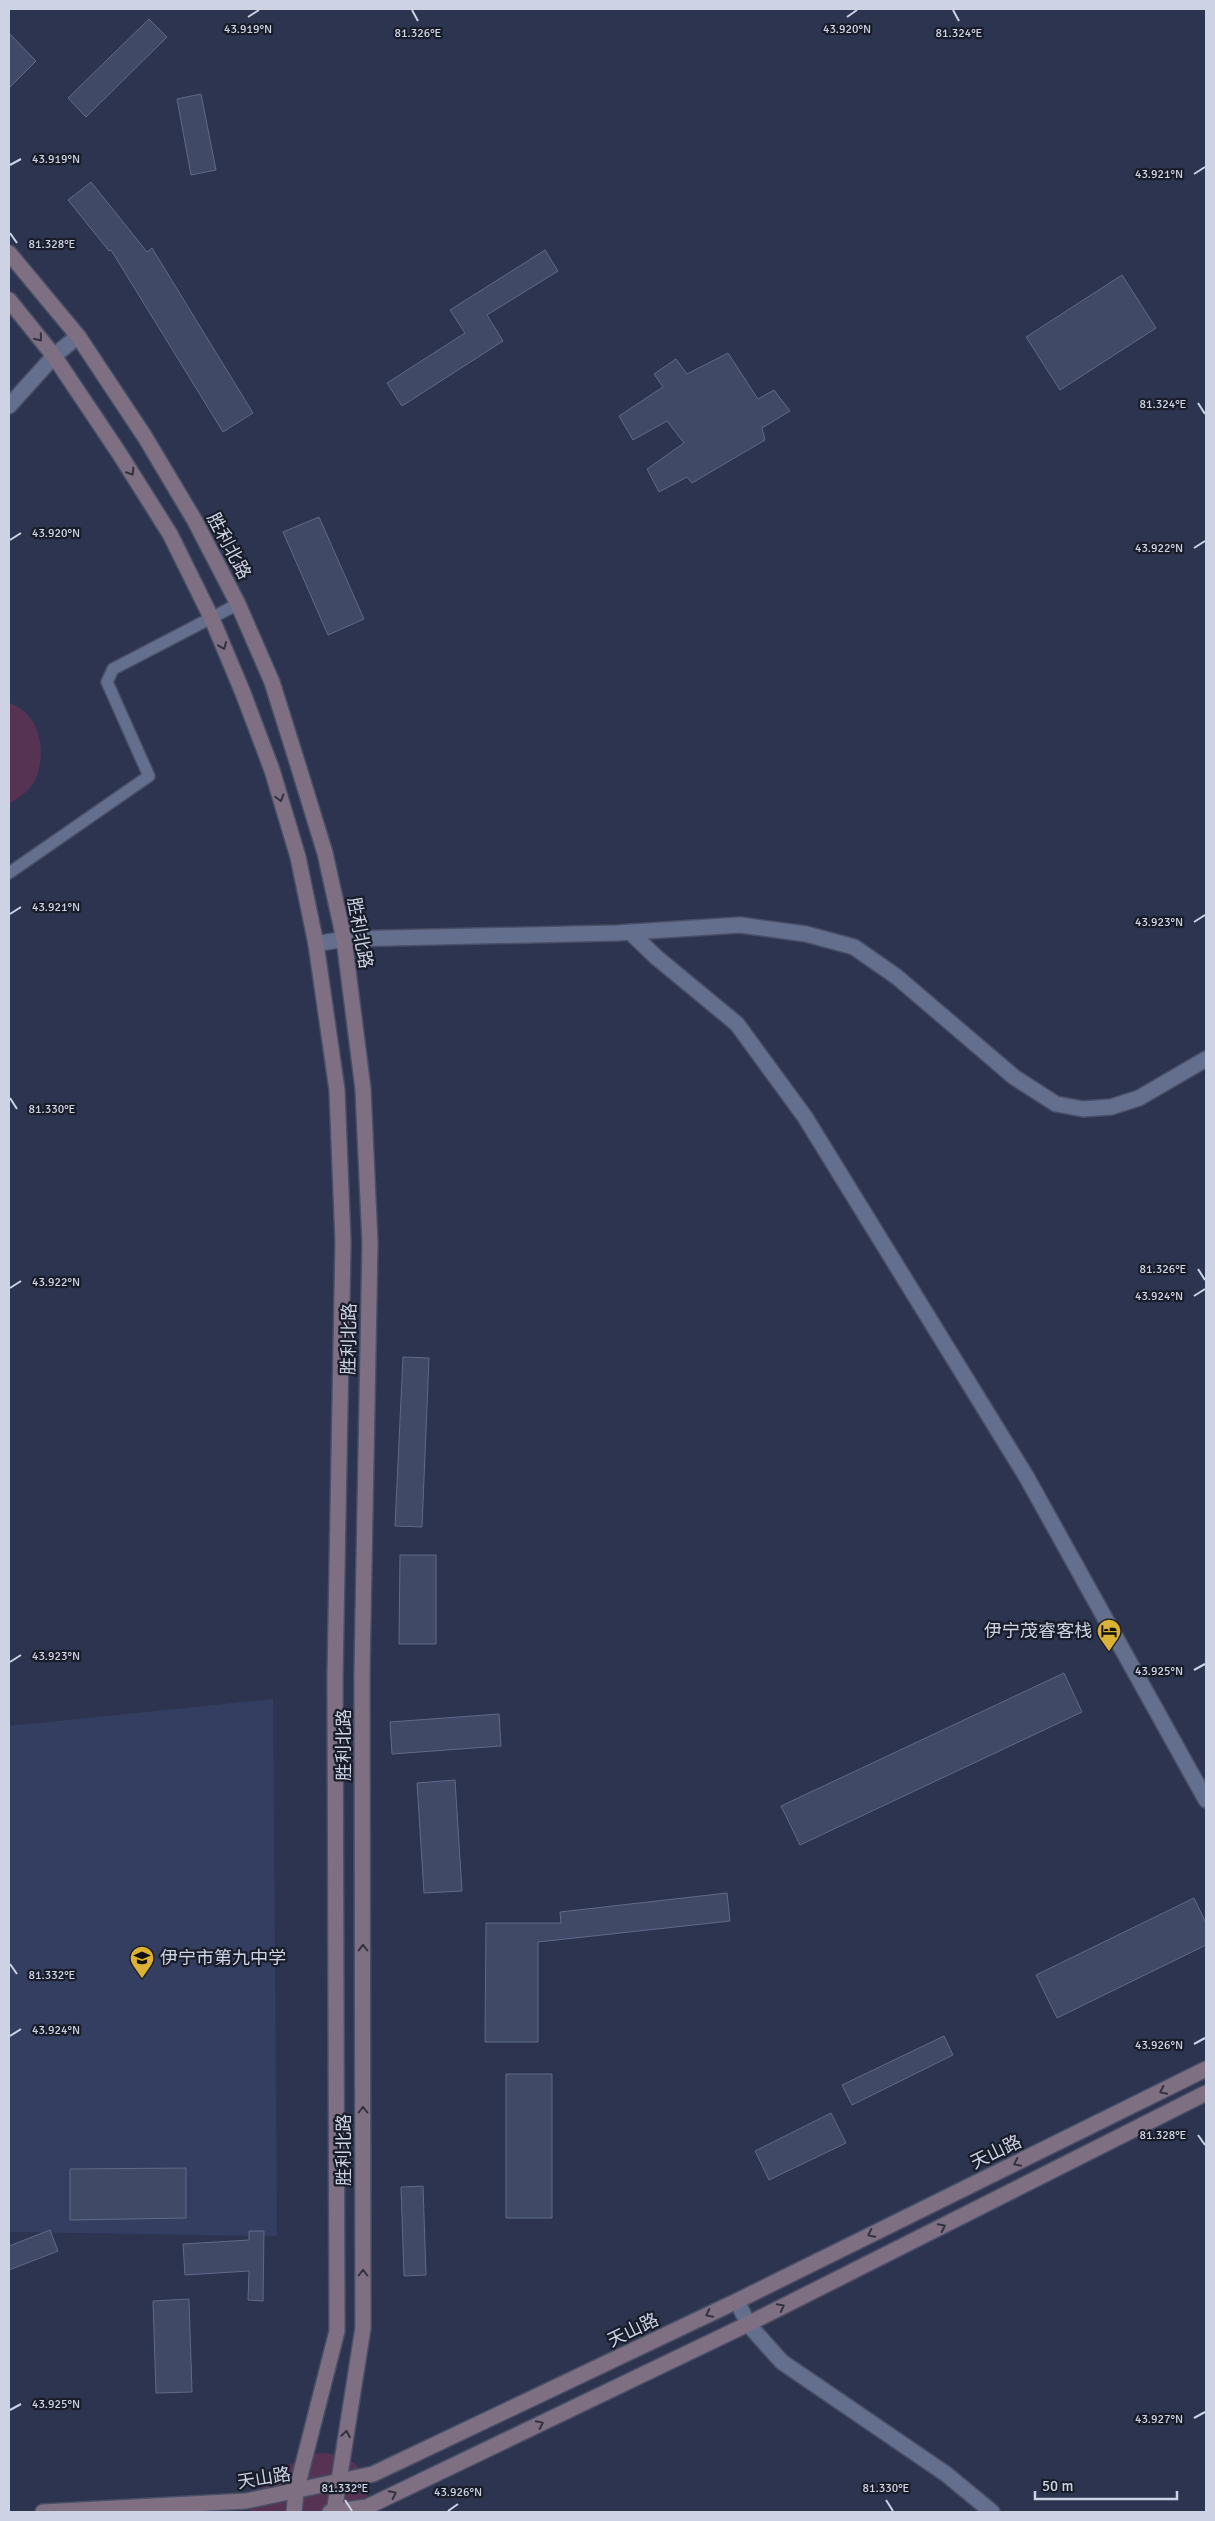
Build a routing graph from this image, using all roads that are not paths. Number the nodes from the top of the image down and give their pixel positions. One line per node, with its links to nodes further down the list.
1 (9, 253): 3 (main road, 胜利北路)
2 (9, 300): 4 (main road, 胜利北路, one-way to 4)
3 (78, 336): 4 (street); 6 (main road, 胜利北路)
4 (54, 356): 5 (street); 7 (main road, 胜利北路, one-way to 7)
5 (9, 406)
6 (238, 604): 7 (lane); 10 (main road, 胜利北路)
7 (212, 619): 8 (lane); 11 (main road, 胜利北路, one-way to 11)
8 (9, 873)
9 (630, 932): 10 (street); 12 (street); 13 (street)
10 (344, 939): 11 (street); 18 (main road, 胜利北路, one-way to 10)
11 (316, 944): 19 (main road, 胜利北路)
12 (1206, 1059)
13 (1206, 1800)
14 (1206, 2069): 16 (main road, 天山路, one-way to 16)
15 (1206, 2094): 17 (main road, one-way to 15)
16 (737, 2301): 17 (street); 18 (main road, 天山路, one-way to 18)
17 (748, 2324): 22 (main road, one-way to 17); 23 (street)
18 (338, 2482): 19 (main road, 天山路); 22 (main road, 胜利北路)
19 (296, 2492): 20 (main road, 天山路); 21 (main road, 胜利北路)
20 (43, 2512)
21 (294, 2512)
22 (333, 2512)
23 (992, 2512)

